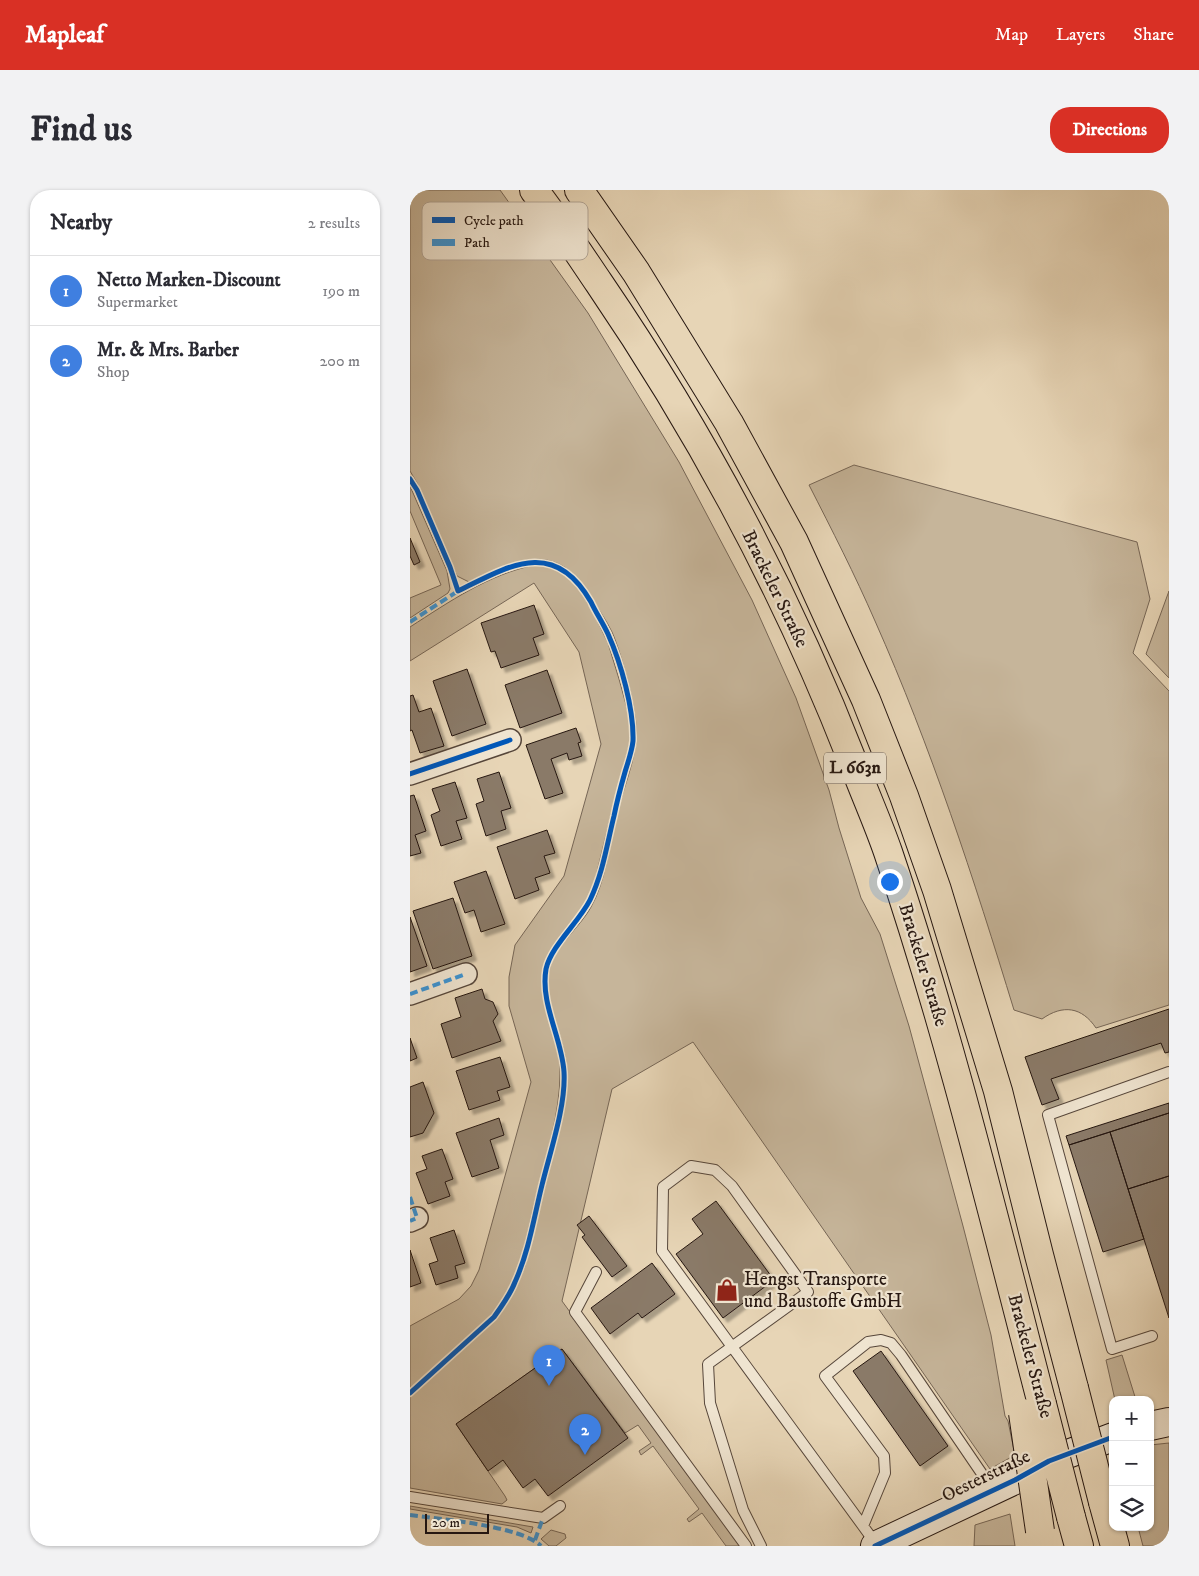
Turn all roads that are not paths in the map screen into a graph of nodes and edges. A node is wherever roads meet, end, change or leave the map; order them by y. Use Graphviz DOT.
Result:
graph roads {
  1 [pos="534,190"];
  2 [pos="579,190"];
  3 [pos="544,202"];
  4 [pos="587,202"];
  5 [pos="588,203"];
  6 [pos="584,260"];
  7 [pos="510,740"];
  8 [pos="410,774"];
  9 [pos="466,974"];
  10 [pos="410,994"];
  11 [pos="1169,1072"];
  12 [pos="596,1272"];
  13 [pos="1152,1336"];
  14 [pos="732,1348"];
  15 [pos="1033,1409"];
  16 [pos="1169,1422"];
  17 [pos="1154,1425"];
  18 [pos="1109,1438"];
  19 [pos="993,1490"];
  20 [pos="410,1497"];
  21 [pos="560,1506"];
  22 [pos="1041,1538"];
  23 [pos="872,1539"];
  24 [pos="1115,1545"];
  25 [pos="746,1546"];
  26 [pos="761,1546"];
  27 [pos="1079,1546"];
  1 -- 3 [label="highway, Brackeler Straße / L 663n"];
  2 -- 4 [label="highway, Brackeler Straße / L 663n, bridge"];
  5 -- 24 [label="highway, Brackeler Straße / L 663n, bridge"];
  6 -- 15 [label="highway, Brackeler Straße / L 663n"];
  7 -- 8 [label="street"];
  9 -- 10 [label="street"];
  11 -- 13 [label="lane"];
  12 -- 25 [label="lane"];
  14 -- 14 [label="lane"];
  14 -- 23 [label="lane"];
  14 -- 26 [label="lane"];
  15 -- 22 [label="highway, bridge"];
  15 -- 27 [label="highway, Brackeler Straße, bridge"];
  16 -- 17 [label="street"];
  18 -- 19 [label="street, Oesterstraße"];
  19 -- 23 [label="street, Oesterstraße"];
  19 -- 23 [label="lane"];
  20 -- 21 [label="lane"];
}
